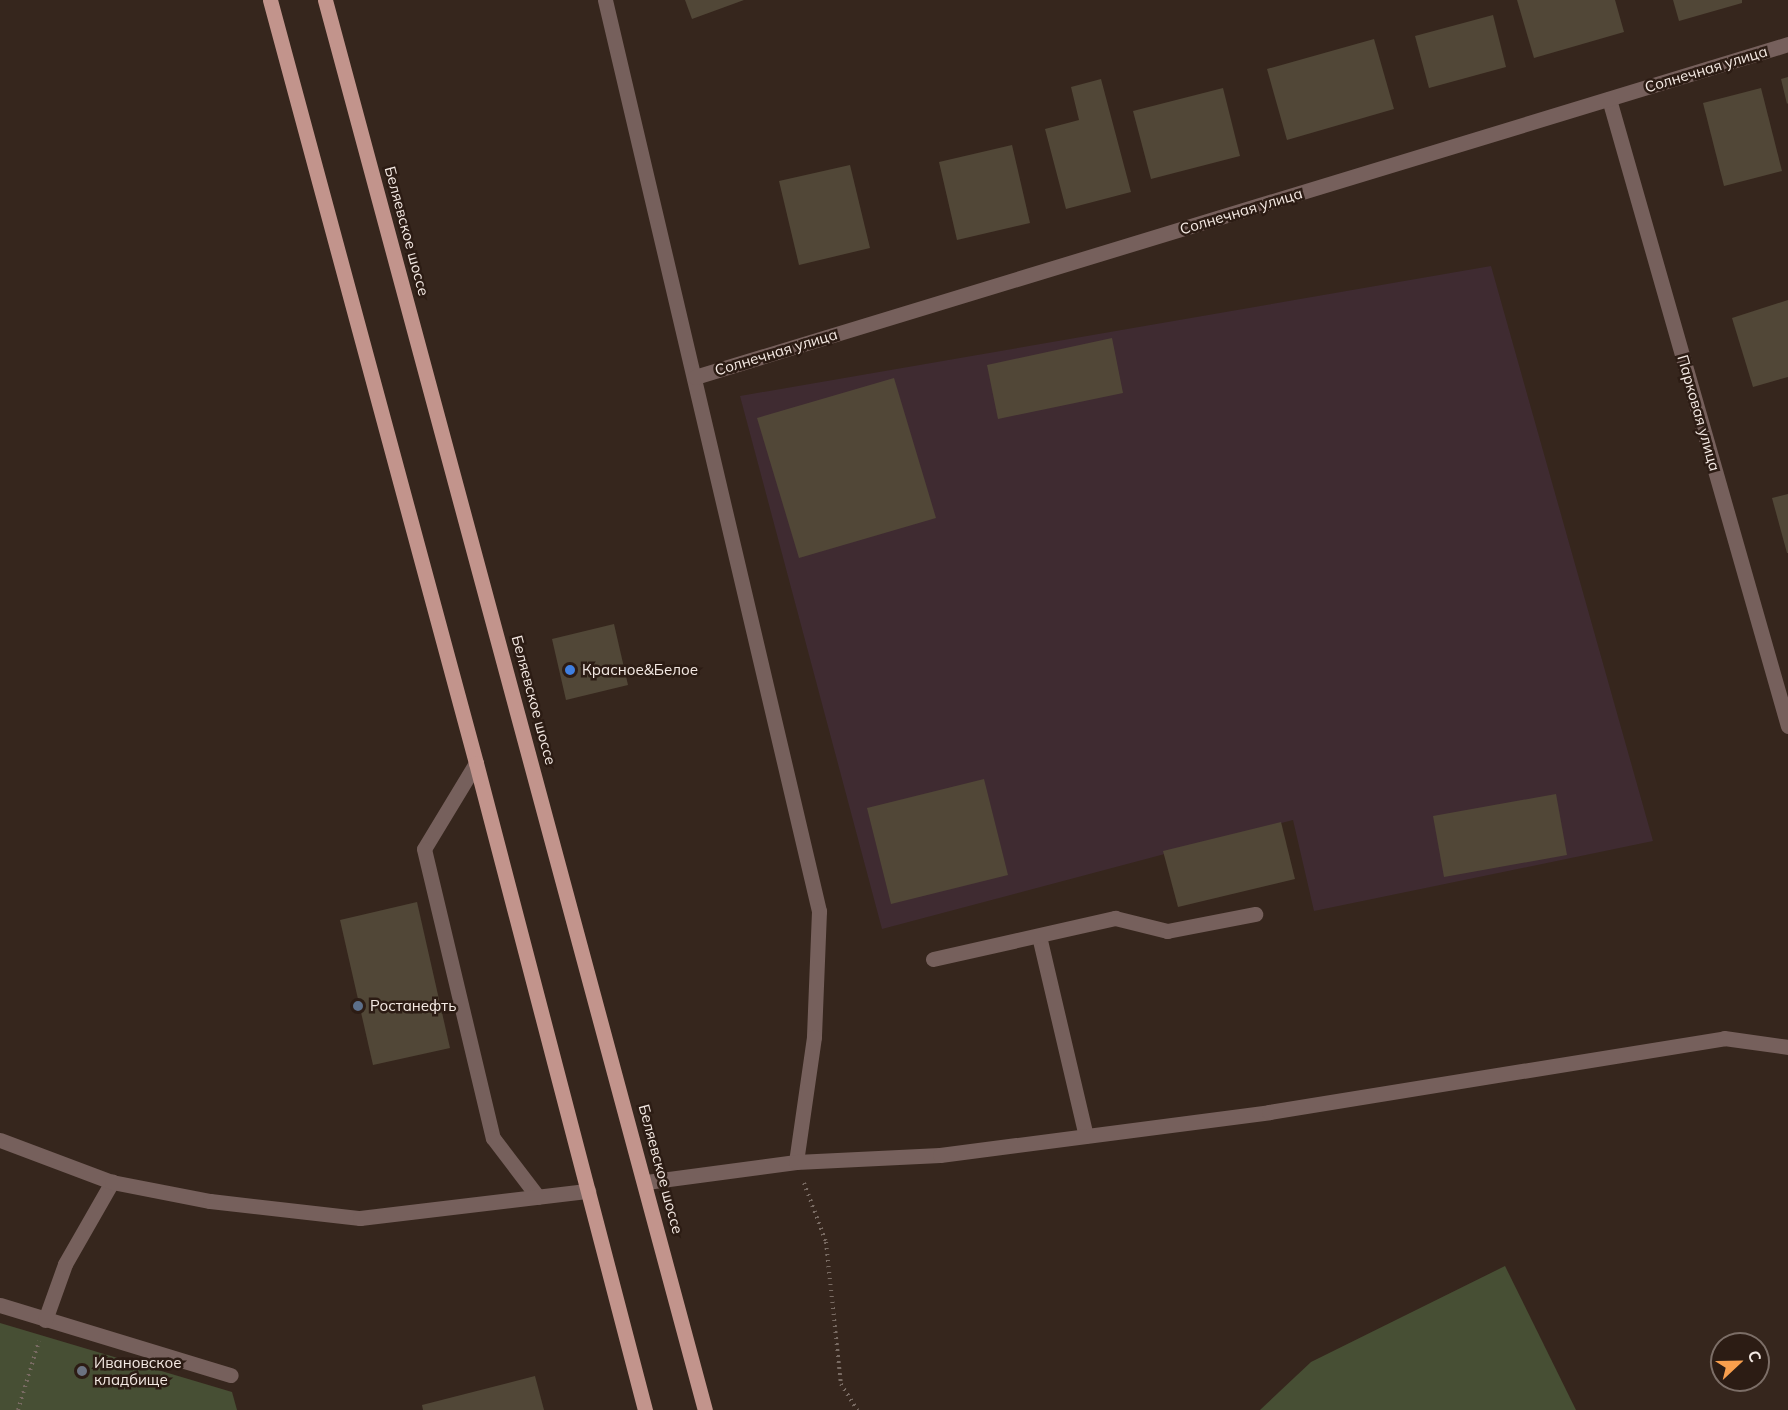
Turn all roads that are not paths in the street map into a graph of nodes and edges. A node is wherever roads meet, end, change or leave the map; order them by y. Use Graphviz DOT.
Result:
graph roads {
  1 [pos="270,0"];
  2 [pos="325,0"];
  3 [pos="605,0"];
  4 [pos="1788,44"];
  5 [pos="1609,99"];
  6 [pos="694,377"];
  7 [pos="1788,726"];
  8 [pos="476,763"];
  9 [pos="1255,914"];
  10 [pos="1039,936"];
  11 [pos="933,959"];
  12 [pos="1788,1047"];
  13 [pos="1086,1136"];
  14 [pos="0,1140"];
  15 [pos="796,1162"];
  16 [pos="112,1182"];
  17 [pos="646,1182"];
  18 [pos="588,1191"];
  19 [pos="538,1197"];
  20 [pos="0,1305"];
  21 [pos="45,1320"];
  22 [pos="231,1375"];
  23 [pos="645,1410"];
  24 [pos="705,1410"];
  1 -- 8 [label="main road"];
  2 -- 17 [label="main road, Беляевское шоссе"];
  3 -- 6 [label="street"];
  4 -- 5 [label="street, Солнечная улица"];
  5 -- 6 [label="street, Солнечная улица"];
  5 -- 7 [label="street, Парковая улица"];
  6 -- 15 [label="street"];
  8 -- 18 [label="main road"];
  8 -- 19 [label="street"];
  9 -- 10 [label="street"];
  10 -- 11 [label="street"];
  10 -- 13 [label="street"];
  12 -- 13 [label="street"];
  13 -- 15 [label="street"];
  14 -- 16 [label="street"];
  15 -- 17 [label="street"];
  16 -- 19 [label="street"];
  16 -- 21 [label="street"];
  17 -- 24 [label="main road, Беляевское шоссе"];
  18 -- 19 [label="street"];
  18 -- 23 [label="main road"];
  20 -- 21 [label="street"];
  21 -- 22 [label="street"];
}
